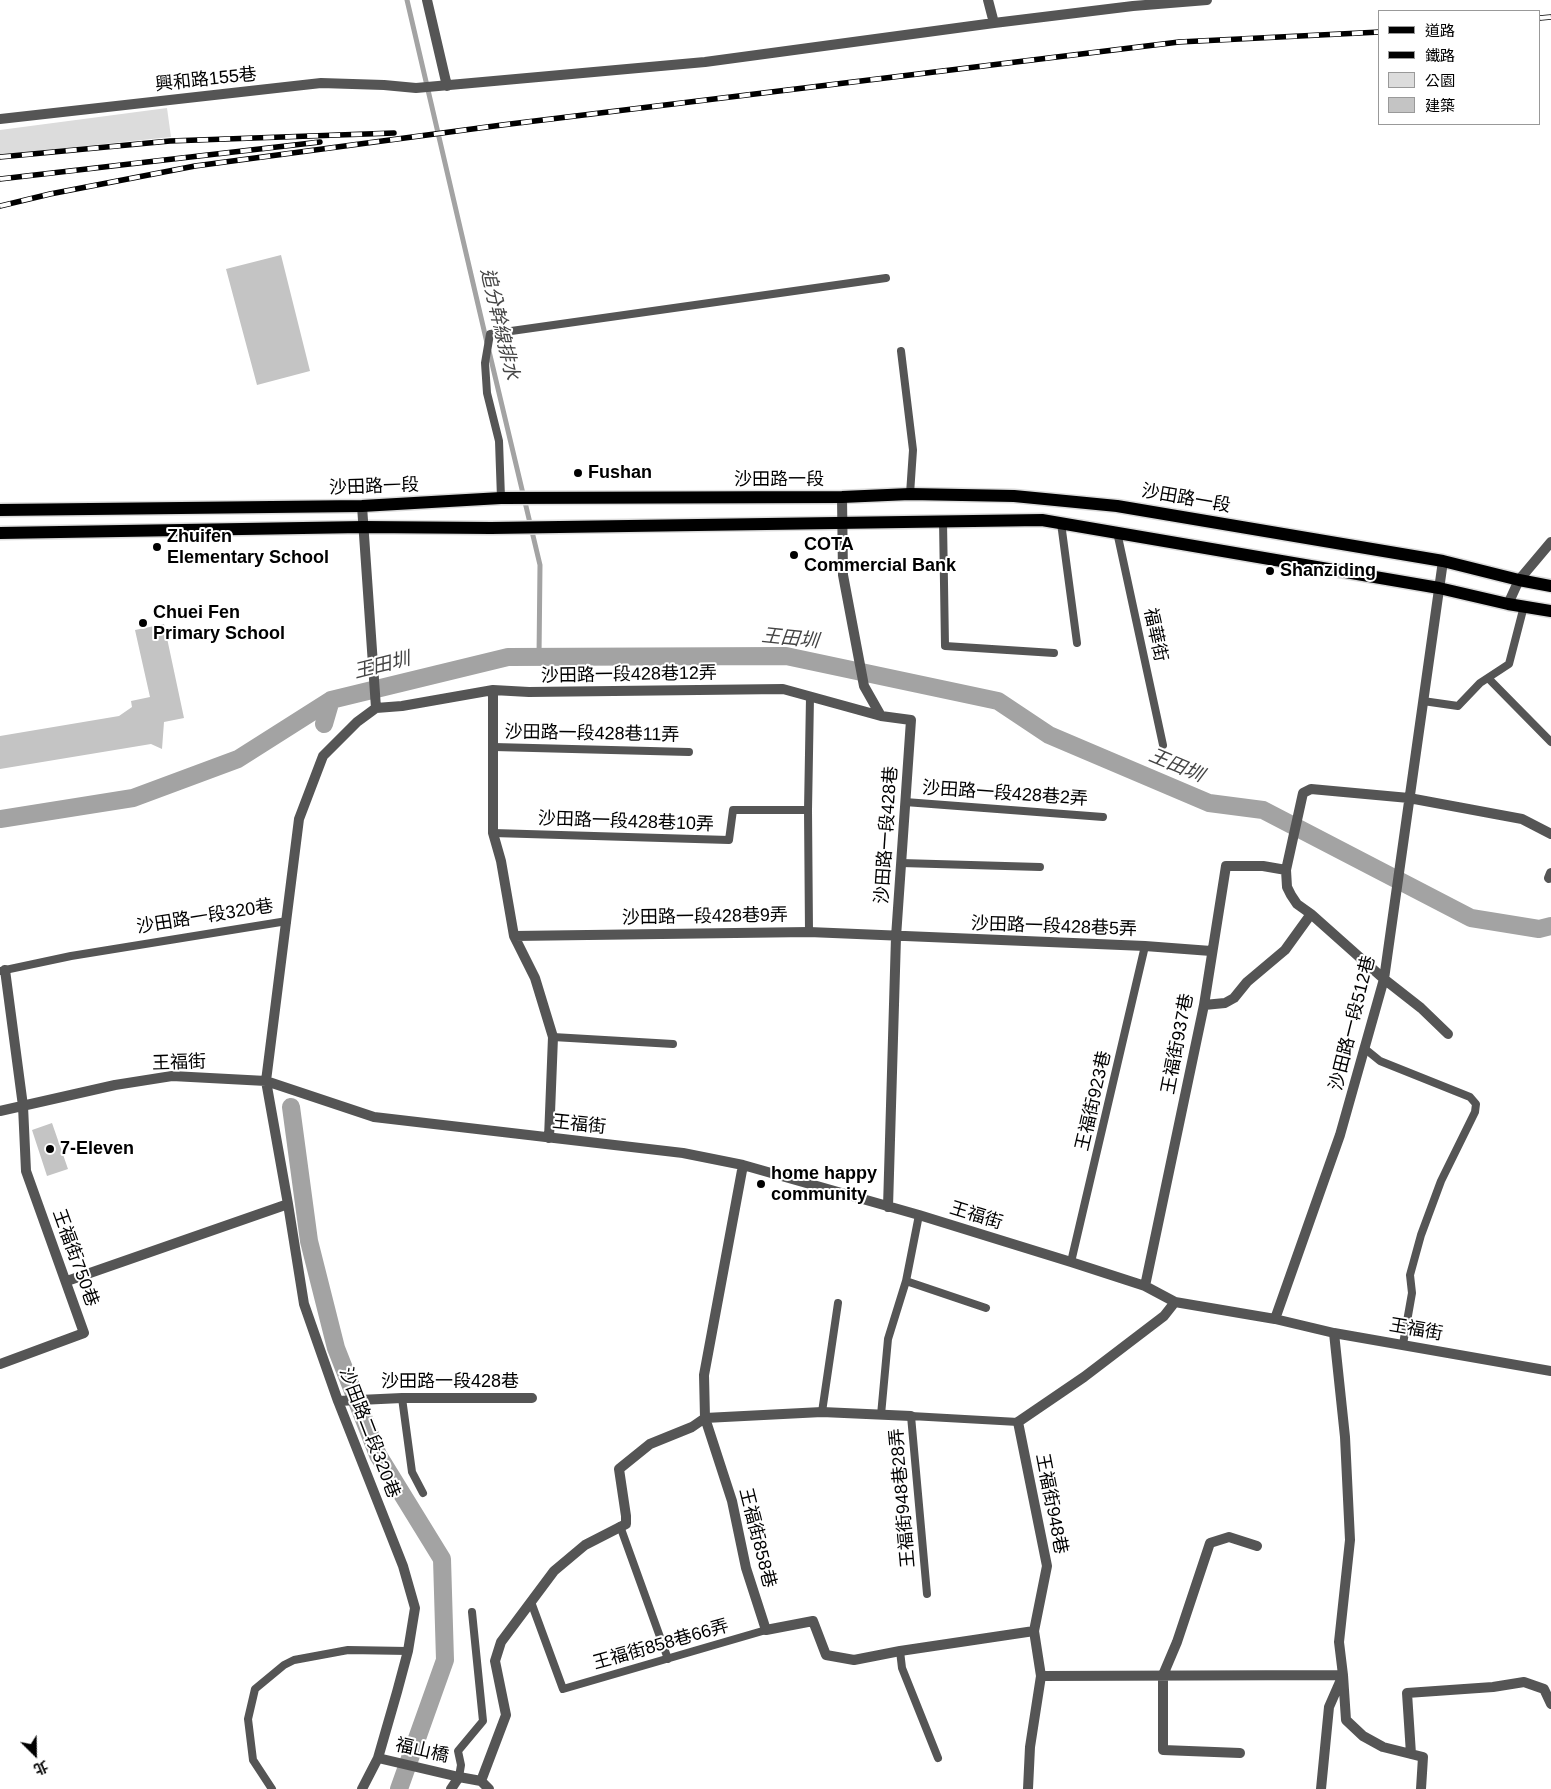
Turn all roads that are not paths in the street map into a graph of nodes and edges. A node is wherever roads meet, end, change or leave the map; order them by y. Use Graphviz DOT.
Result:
graph roads {
  1 [pos="427,0"];
  2 [pos="988,0"];
  3 [pos="1207,0"];
  4 [pos="994,23"];
  5 [pos="447,86"];
  6 [pos="0,119"];
  7 [pos="886,278"];
  8 [pos="901,351"];
  9 [pos="910,494"];
  10 [pos="842,497"];
  11 [pos="500,498"];
  12 [pos="362,506"];
  13 [pos="4,510"];
  14 [pos="842,522"];
  15 [pos="943,522"];
  16 [pos="1061,523"];
  17 [pos="363,528"];
  18 [pos="1117,532"];
  19 [pos="5,533"];
  20 [pos="1551,542"];
  21 [pos="1443,561"];
  22 [pos="1519,580"];
  23 [pos="1551,586"];
  24 [pos="1439,588"];
  25 [pos="1508,604"];
  26 [pos="1524,606"];
  27 [pos="1551,611"];
  28 [pos="1077,643"];
  29 [pos="1054,653"];
  30 [pos="1488,678"];
  31 [pos="493,690"];
  32 [pos="810,697"];
  33 [pos="1423,701"];
  34 [pos="376,708"];
  35 [pos="881,716"];
  36 [pos="1551,742"];
  37 [pos="1163,744"];
  38 [pos="494,747"];
  39 [pos="690,752"];
  40 [pos="1409,798"];
  41 [pos="905,802"];
  42 [pos="808,810"];
  43 [pos="1103,817"];
  44 [pos="493,833"];
  45 [pos="1551,834"];
  46 [pos="901,863"];
  47 [pos="1040,867"];
  48 [pos="1286,870"];
  49 [pos="1310,914"];
  50 [pos="287,920"];
  51 [pos="808,932"];
  52 [pos="514,936"];
  53 [pos="896,937"];
  54 [pos="1145,946"];
  55 [pos="1211,951"];
  56 [pos="2,970"];
  57 [pos="1384,978"];
  58 [pos="1204,1005"];
  59 [pos="1448,1034"];
  60 [pos="553,1037"];
  61 [pos="673,1044"];
  62 [pos="1364,1048"];
  63 [pos="266,1080"];
  64 [pos="22,1106"];
  65 [pos="0,1111"];
  66 [pos="549,1138"];
  67 [pos="743,1165"];
  68 [pos="288,1204"];
  69 [pos="888,1208"];
  70 [pos="919,1215"];
  71 [pos="1071,1262"];
  72 [pos="66,1281"];
  73 [pos="906,1281"];
  74 [pos="1145,1286"];
  75 [pos="1175,1302"];
  76 [pos="838,1303"];
  77 [pos="986,1308"];
  78 [pos="1275,1319"];
  79 [pos="1334,1332"];
  80 [pos="1403,1344"];
  81 [pos="0,1364"];
  82 [pos="1551,1371"];
  83 [pos="402,1398"];
  84 [pos="532,1398"];
  85 [pos="338,1401"];
  86 [pos="822,1412"];
  87 [pos="881,1415"];
  88 [pos="911,1416"];
  89 [pos="704,1418"];
  90 [pos="1018,1422"];
  91 [pos="423,1493"];
  92 [pos="620,1526"];
  93 [pos="1256,1546"];
  94 [pos="927,1594"];
  95 [pos="531,1602"];
  96 [pos="472,1612"];
  97 [pos="766,1630"];
  98 [pos="1034,1630"];
  99 [pos="408,1651"];
  100 [pos="900,1651"];
  101 [pos="668,1659"];
  102 [pos="1163,1675"];
  103 [pos="1343,1675"];
  104 [pos="1041,1676"];
  105 [pos="1551,1704"];
  106 [pos="1240,1753"];
  107 [pos="1411,1754"];
  108 [pos="378,1758"];
  109 [pos="938,1758"];
  110 [pos="459,1777"];
  111 [pos="481,1781"];
  112 [pos="272,1789"];
  113 [pos="362,1789"];
  114 [pos="451,1789"];
  115 [pos="489,1789"];
  116 [pos="1028,1789"];
  117 [pos="1321,1789"];
  118 [pos="1421,1789"];
  1 -- 5 [label="street"];
  2 -- 4 [label="street"];
  3 -- 4 [label="street, 興和路155巷"];
  4 -- 5 [label="street, 興和路155巷"];
  5 -- 6 [label="street, 興和路155巷"];
  7 -- 11 [label="lane"];
  8 -- 9 [label="lane"];
  9 -- 10 [label="main road, 沙田路一段"];
  9 -- 21 [label="main road, 沙田路一段"];
  10 -- 11 [label="main road, 沙田路一段"];
  10 -- 14 [label="street"];
  11 -- 12 [label="main road, 沙田路一段"];
  12 -- 13 [label="main road, 沙田路一段"];
  12 -- 17 [label="street"];
  13 -- 19 [label="main road"];
  14 -- 15 [label="main road"];
  14 -- 17 [label="main road"];
  14 -- 35 [label="street"];
  15 -- 16 [label="main road"];
  15 -- 29 [label="lane"];
  16 -- 18 [label="main road"];
  16 -- 28 [label="lane"];
  17 -- 19 [label="main road"];
  17 -- 34 [label="street"];
  18 -- 24 [label="main road"];
  18 -- 37 [label="lane, 福華街"];
  20 -- 22 [label="street"];
  21 -- 22 [label="main road, 沙田路一段"];
  21 -- 24 [label="street, 沙田路一段512巷"];
  22 -- 23 [label="main road, 沙田路一段"];
  22 -- 25 [label="street"];
  24 -- 25 [label="main road"];
  24 -- 33 [label="street, 沙田路一段512巷"];
  25 -- 26 [label="main road"];
  26 -- 27 [label="main road"];
  26 -- 30 [label="lane"];
  30 -- 33 [label="lane"];
  30 -- 36 [label="lane"];
  31 -- 32 [label="street, 沙田路一段428巷12弄"];
  31 -- 34 [label="street, 沙田路一段428巷12弄"];
  31 -- 38 [label="street"];
  32 -- 35 [label="street, 沙田路一段428巷12弄"];
  32 -- 42 [label="lane"];
  33 -- 40 [label="street, 沙田路一段512巷"];
  34 -- 50 [label="street"];
  35 -- 41 [label="street, 沙田路一段428巷"];
  38 -- 39 [label="lane, 沙田路一段428巷11弄"];
  38 -- 44 [label="street"];
  40 -- 45 [label="street"];
  40 -- 48 [label="street"];
  40 -- 57 [label="street, 沙田路一段512巷"];
  41 -- 43 [label="lane, 沙田路一段428巷2弄"];
  41 -- 46 [label="street, 沙田路一段428巷"];
  42 -- 44 [label="lane, 沙田路一段428巷10弄"];
  42 -- 51 [label="lane"];
  44 -- 52 [label="street"];
  46 -- 47 [label="lane"];
  46 -- 53 [label="street, 沙田路一段428巷"];
  48 -- 49 [label="street"];
  48 -- 55 [label="street, 王福街937巷"];
  49 -- 57 [label="street"];
  49 -- 58 [label="street"];
  50 -- 56 [label="lane, 沙田路一段320巷"];
  50 -- 63 [label="street, 沙田路一段320巷"];
  51 -- 52 [label="street, 沙田路一段428巷9弄"];
  51 -- 53 [label="street, 沙田路一段428巷9弄"];
  52 -- 60 [label="street"];
  53 -- 54 [label="street, 沙田路一段428巷5弄"];
  53 -- 69 [label="street, 沙田路一段428巷"];
  54 -- 55 [label="street, 沙田路一段428巷5弄"];
  54 -- 71 [label="lane, 王福街923巷"];
  55 -- 58 [label="street, 王福街937巷"];
  56 -- 64 [label="street, 王福街750巷"];
  57 -- 59 [label="street"];
  57 -- 62 [label="street, 沙田路一段512巷"];
  58 -- 74 [label="street, 王福街937巷"];
  60 -- 61 [label="lane"];
  60 -- 66 [label="street"];
  62 -- 78 [label="street, 沙田路一段512巷"];
  62 -- 80 [label="lane"];
  63 -- 64 [label="street, 王福街"];
  63 -- 66 [label="street, 王福街"];
  63 -- 68 [label="street, 沙田路二段320巷"];
  64 -- 65 [label="street, 王福街"];
  64 -- 72 [label="street, 王福街750巷"];
  66 -- 67 [label="street, 王福街"];
  67 -- 69 [label="street, 王福街"];
  67 -- 89 [label="street, 王福街858巷"];
  68 -- 72 [label="street"];
  68 -- 85 [label="street, 沙田路二段320巷"];
  69 -- 70 [label="street, 王福街"];
  70 -- 71 [label="street, 王福街"];
  70 -- 73 [label="lane"];
  71 -- 74 [label="street, 王福街"];
  72 -- 81 [label="street, 王福街750巷"];
  73 -- 77 [label="lane"];
  73 -- 87 [label="lane"];
  74 -- 75 [label="street"];
  75 -- 78 [label="street"];
  75 -- 90 [label="street"];
  76 -- 86 [label="lane"];
  78 -- 79 [label="street, 王福街"];
  79 -- 80 [label="street, 王福街"];
  79 -- 103 [label="street"];
  80 -- 82 [label="street, 王福街"];
  83 -- 84 [label="street, 沙田路一段428巷"];
  83 -- 85 [label="street, 沙田路一段428巷"];
  83 -- 91 [label="lane"];
  85 -- 99 [label="street, 沙田路二段320巷"];
  86 -- 87 [label="street"];
  86 -- 89 [label="street"];
  87 -- 88 [label="street"];
  88 -- 90 [label="lane, 王福街948巷28弄"];
  88 -- 94 [label="lane, 王福街948巷28弄"];
  89 -- 92 [label="street"];
  89 -- 97 [label="street, 王福街858巷"];
  90 -- 98 [label="street, 王福街948巷"];
  92 -- 95 [label="street"];
  92 -- 101 [label="lane"];
  93 -- 102 [label="street"];
  95 -- 101 [label="lane, 王福街858巷66弄"];
  95 -- 111 [label="street"];
  96 -- 110 [label="lane"];
  97 -- 100 [label="street"];
  97 -- 101 [label="lane, 王福街858巷66弄"];
  98 -- 100 [label="street"];
  98 -- 104 [label="street, 王福街948巷"];
  99 -- 108 [label="street, 沙田路二段320巷"];
  99 -- 112 [label="lane"];
  100 -- 109 [label="lane"];
  102 -- 103 [label="street"];
  102 -- 104 [label="street"];
  102 -- 106 [label="street"];
  103 -- 107 [label="street"];
  103 -- 117 [label="street"];
  104 -- 116 [label="street, 王福街948巷"];
  105 -- 107 [label="street"];
  107 -- 118 [label="street"];
  108 -- 110 [label="street, 福山橋"];
  108 -- 113 [label="street, 沙田路二段320巷"];
  110 -- 111 [label="street, 福山橋"];
  110 -- 114 [label="street"];
  111 -- 115 [label="street"];
}
